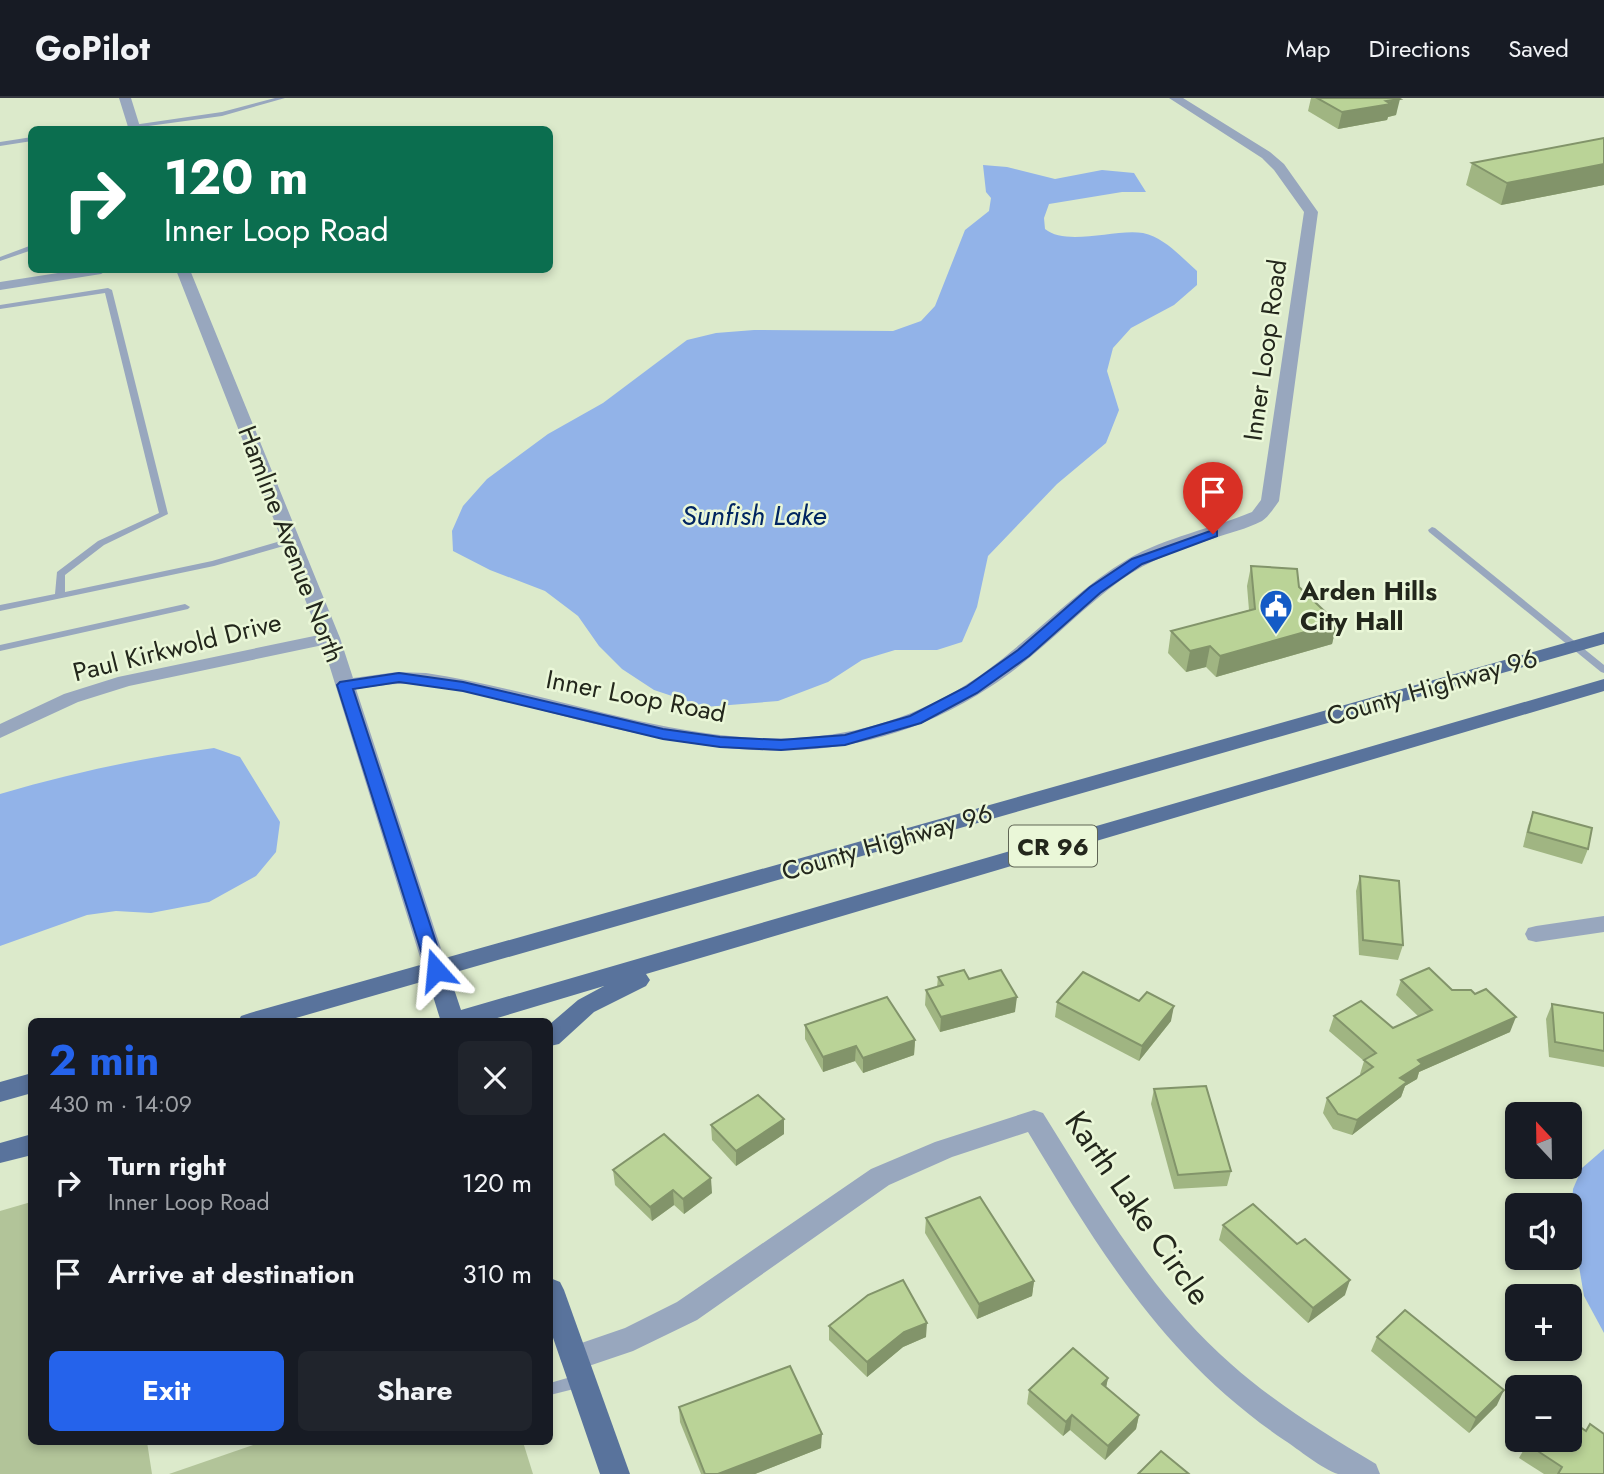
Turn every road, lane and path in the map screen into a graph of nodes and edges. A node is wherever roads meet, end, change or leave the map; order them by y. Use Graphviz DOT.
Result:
graph roads {
  1 [pos="125,98"];
  2 [pos="282,98"];
  3 [pos="1180,102"];
  4 [pos="135,126"];
  5 [pos="142,126"];
  6 [pos="28,140"];
  7 [pos="0,144"];
  8 [pos="28,248"];
  9 [pos="0,259"];
  10 [pos="82,273"];
  11 [pos="184,273"];
  12 [pos="0,286"];
  13 [pos="0,307"];
  14 [pos="1432,530"];
  15 [pos="291,541"];
  16 [pos="60,595"];
  17 [pos="185,607"];
  18 [pos="0,608"];
  19 [pos="330,638"];
  20 [pos="1604,638"];
  21 [pos="1576,646"];
  22 [pos="0,648"];
  23 [pos="1604,670"];
  24 [pos="345,685"];
  25 [pos="1604,685"];
  26 [pos="0,732"];
  27 [pos="1604,924"];
  28 [pos="1535,934"];
  29 [pos="729,941"];
  30 [pos="436,970"];
  31 [pos="264,1018"];
  32 [pos="452,1018"];
  33 [pos="467,1018"];
  34 [pos="553,1035"];
  35 [pos="28,1084"];
  36 [pos="0,1092"];
  37 [pos="28,1145"];
  38 [pos="0,1153"];
  39 [pos="553,1298"];
  40 [pos="578,1369"];
  41 [pos="553,1387"];
  42 [pos="615,1474"];
  43 [pos="1365,1474"];
  1 -- 4 [label="street"];
  2 -- 5 [label="lane"];
  3 -- 24 [label="street, Inner Loop Road"];
  6 -- 7 [label="lane"];
  8 -- 9 [label="lane"];
  10 -- 12 [label="street"];
  11 -- 15 [label="street, Hamline Avenue North"];
  13 -- 16 [label="lane"];
  14 -- 21 [label="lane"];
  15 -- 16 [label="lane"];
  15 -- 19 [label="street, Hamline Avenue North"];
  16 -- 18 [label="lane"];
  17 -- 22 [label="lane"];
  19 -- 24 [label="street, Hamline Avenue North"];
  19 -- 26 [label="street, Paul Kirkwold Drive"];
  20 -- 21 [label="main road, County Highway 96 / CR 96"];
  21 -- 23 [label="lane"];
  21 -- 30 [label="main road, County Highway 96 / CR 96"];
  24 -- 30 [label="street, Hamline Avenue North"];
  25 -- 29 [label="main road, County Highway 96 / CR 96"];
  27 -- 28 [label="street"];
  29 -- 33 [label="main road, County Highway 96 / CR 96"];
  29 -- 34 [label="main road"];
  30 -- 31 [label="main road, County Highway 96 / CR 96"];
  30 -- 32 [label="main road, Hamline Avenue North"];
  35 -- 36 [label="main road"];
  37 -- 38 [label="main road"];
  39 -- 40 [label="main road"];
  40 -- 41 [label="lane"];
  40 -- 42 [label="main road"];
  40 -- 43 [label="street, Karth Lake Circle"];
}
